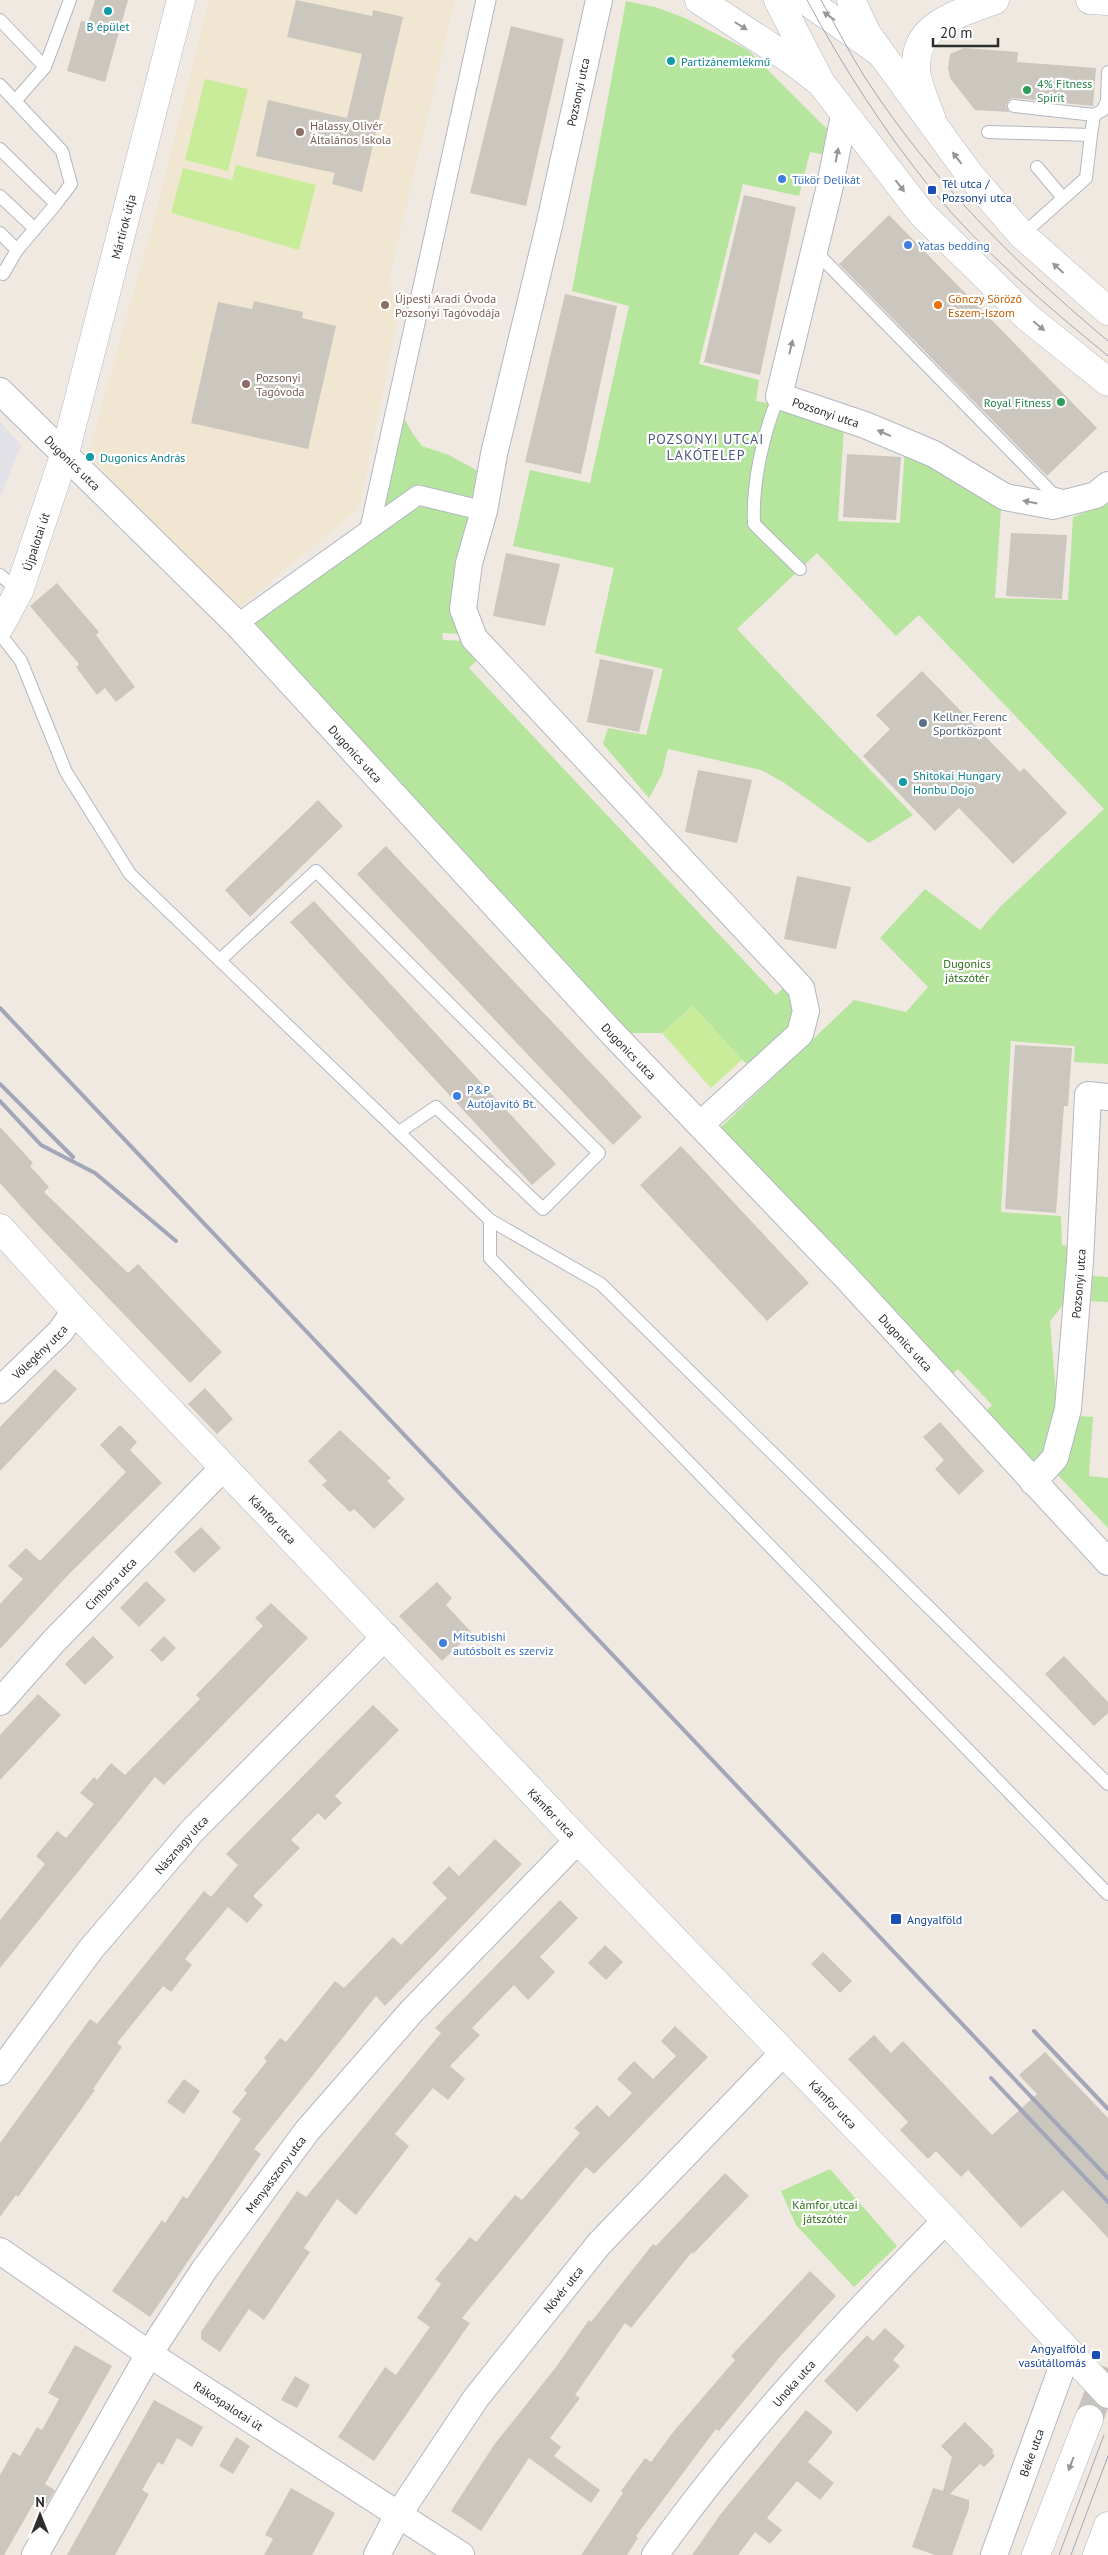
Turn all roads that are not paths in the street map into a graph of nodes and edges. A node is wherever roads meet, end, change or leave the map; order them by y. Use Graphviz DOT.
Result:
graph roads {
  1 [pos="70,0"];
  2 [pos="181,0"];
  3 [pos="486,0"];
  4 [pos="599,0"];
  5 [pos="699,0"];
  6 [pos="778,0"];
  7 [pos="805,0"];
  8 [pos="851,0"];
  9 [pos="995,0"];
  10 [pos="1090,0"];
  11 [pos="1108,1"];
  12 [pos="0,20"];
  13 [pos="881,53"];
  14 [pos="45,67"];
  15 [pos="1108,72"];
  16 [pos="821,83"];
  17 [pos="0,85"];
  18 [pos="15,101"];
  19 [pos="1014,106"];
  20 [pos="844,115"];
  21 [pos="1094,115"];
  22 [pos="934,128"];
  23 [pos="988,132"];
  24 [pos="1091,135"];
  25 [pos="0,149"];
  26 [pos="1037,167"];
  27 [pos="0,196"];
  28 [pos="1064,198"];
  29 [pos="56,204"];
  30 [pos="35,229"];
  31 [pos="0,233"];
  32 [pos="1022,236"];
  33 [pos="18,250"];
  34 [pos="815,251"];
  35 [pos="0,272"];
  36 [pos="1102,301"];
  37 [pos="1108,382"];
  38 [pos="0,391"];
  39 [pos="779,396"];
  40 [pos="64,453"];
  41 [pos="1108,486"];
  42 [pos="1077,500"];
  43 [pos="484,511"];
  44 [pos="370,528"];
  45 [pos="800,569"];
  46 [pos="9,583"];
  47 [pos="237,624"];
  48 [pos="0,626"];
  49 [pos="0,634"];
  50 [pos="220,959"];
  51 [pos="1108,1097"];
  52 [pos="701,1124"];
  53 [pos="399,1132"];
  54 [pos="490,1220"];
  55 [pos="0,1228"];
  56 [pos="74,1311"];
  57 [pos="0,1390"];
  58 [pos="224,1467"];
  59 [pos="1033,1482"];
  60 [pos="1108,1562"];
  61 [pos="386,1636"];
  62 [pos="0,1702"];
  63 [pos="1108,1784"];
  64 [pos="578,1840"];
  65 [pos="1108,1894"];
  66 [pos="784,2052"];
  67 [pos="0,2072"];
  68 [pos="945,2221"];
  69 [pos="0,2251"];
  70 [pos="1068,2351"];
  71 [pos="149,2354"];
  72 [pos="1108,2394"];
  73 [pos="1089,2418"];
  74 [pos="398,2515"];
  75 [pos="1108,2526"];
  76 [pos="35,2555"];
  77 [pos="377,2555"];
  78 [pos="461,2555"];
  79 [pos="655,2555"];
  80 [pos="994,2555"];
  81 [pos="1036,2555"];
  82 [pos="1097,2555"];
  1 -- 14 [label="lane"];
  2 -- 40 [label="street, Mártírok útja"];
  3 -- 44 [label="street"];
  4 -- 43 [label="street, Pozsonyi utca"];
  5 -- 16 [label="street, one-way"];
  6 -- 16 [label="street"];
  13 -- 7 [label="street, one-way"];
  8 -- 13 [label="street"];
  9 -- 22 [label="street"];
  10 -- 11 [label="street"];
  12 -- 14 [label="lane"];
  13 -- 22 [label="street"];
  14 -- 18 [label="lane"];
  15 -- 21 [label="lane"];
  16 -- 20 [label="street"];
  17 -- 18 [label="lane"];
  18 -- 29 [label="lane"];
  19 -- 21 [label="lane"];
  34 -- 20 [label="street, Pozsonyi utca, one-way"];
  20 -- 37 [label="street, one-way"];
  21 -- 24 [label="lane"];
  32 -- 22 [label="street, one-way"];
  23 -- 24 [label="lane"];
  24 -- 28 [label="lane"];
  25 -- 29 [label="lane"];
  26 -- 28 [label="lane"];
  27 -- 30 [label="lane"];
  28 -- 32 [label="lane"];
  29 -- 30 [label="lane"];
  30 -- 33 [label="lane"];
  31 -- 33 [label="lane"];
  36 -- 32 [label="street, one-way"];
  33 -- 35 [label="lane"];
  39 -- 34 [label="street, Pozsonyi utca, one-way"];
  34 -- 42 [label="lane"];
  38 -- 40 [label="street, Dugonics utca"];
  42 -- 39 [label="street, Pozsonyi utca, one-way"];
  39 -- 45 [label="lane"];
  40 -- 46 [label="street, Újpalotai út"];
  40 -- 47 [label="street, Dugonics utca"];
  41 -- 42 [label="street, Pozsonyi utca"];
  43 -- 44 [label="street"];
  43 -- 52 [label="street, Pozsonyi utca"];
  44 -- 47 [label="street"];
  46 -- 48 [label="street, Újpalotai út"];
  47 -- 52 [label="street, Dugonics utca"];
  49 -- 50 [label="lane"];
  50 -- 53 [label="lane"];
  50 -- 53 [label="lane"];
  51 -- 59 [label="street, Pozsonyi utca"];
  52 -- 59 [label="street, Dugonics utca"];
  53 -- 54 [label="lane"];
  54 -- 63 [label="lane"];
  54 -- 65 [label="lane"];
  55 -- 56 [label="street, Kámfor utca"];
  56 -- 57 [label="street, Vőlegény utca"];
  56 -- 58 [label="street, Kámfor utca"];
  58 -- 61 [label="street, Kámfor utca"];
  58 -- 62 [label="street, Cimbora utca"];
  59 -- 60 [label="street, Dugonics utca"];
  61 -- 64 [label="street, Kámfor utca"];
  61 -- 67 [label="street, Násznagy utca"];
  64 -- 66 [label="street, Kámfor utca"];
  64 -- 71 [label="street, Menyasszony utca"];
  66 -- 68 [label="street, Kámfor utca"];
  66 -- 74 [label="street, Nővér utca"];
  68 -- 70 [label="street, Kámfor utca"];
  68 -- 79 [label="street, Unoka utca"];
  69 -- 71 [label="street, Rákospalotai út"];
  70 -- 72 [label="street, Kámfor utca"];
  70 -- 80 [label="street, Béke utca"];
  71 -- 74 [label="street, Rákospalotai út"];
  71 -- 76 [label="street, Menyasszony utca"];
  73 -- 81 [label="street, one-way"];
  74 -- 77 [label="street, Nővér utca"];
  74 -- 78 [label="street, Rákospalotai út"];
  75 -- 82 [label="street"];
}
